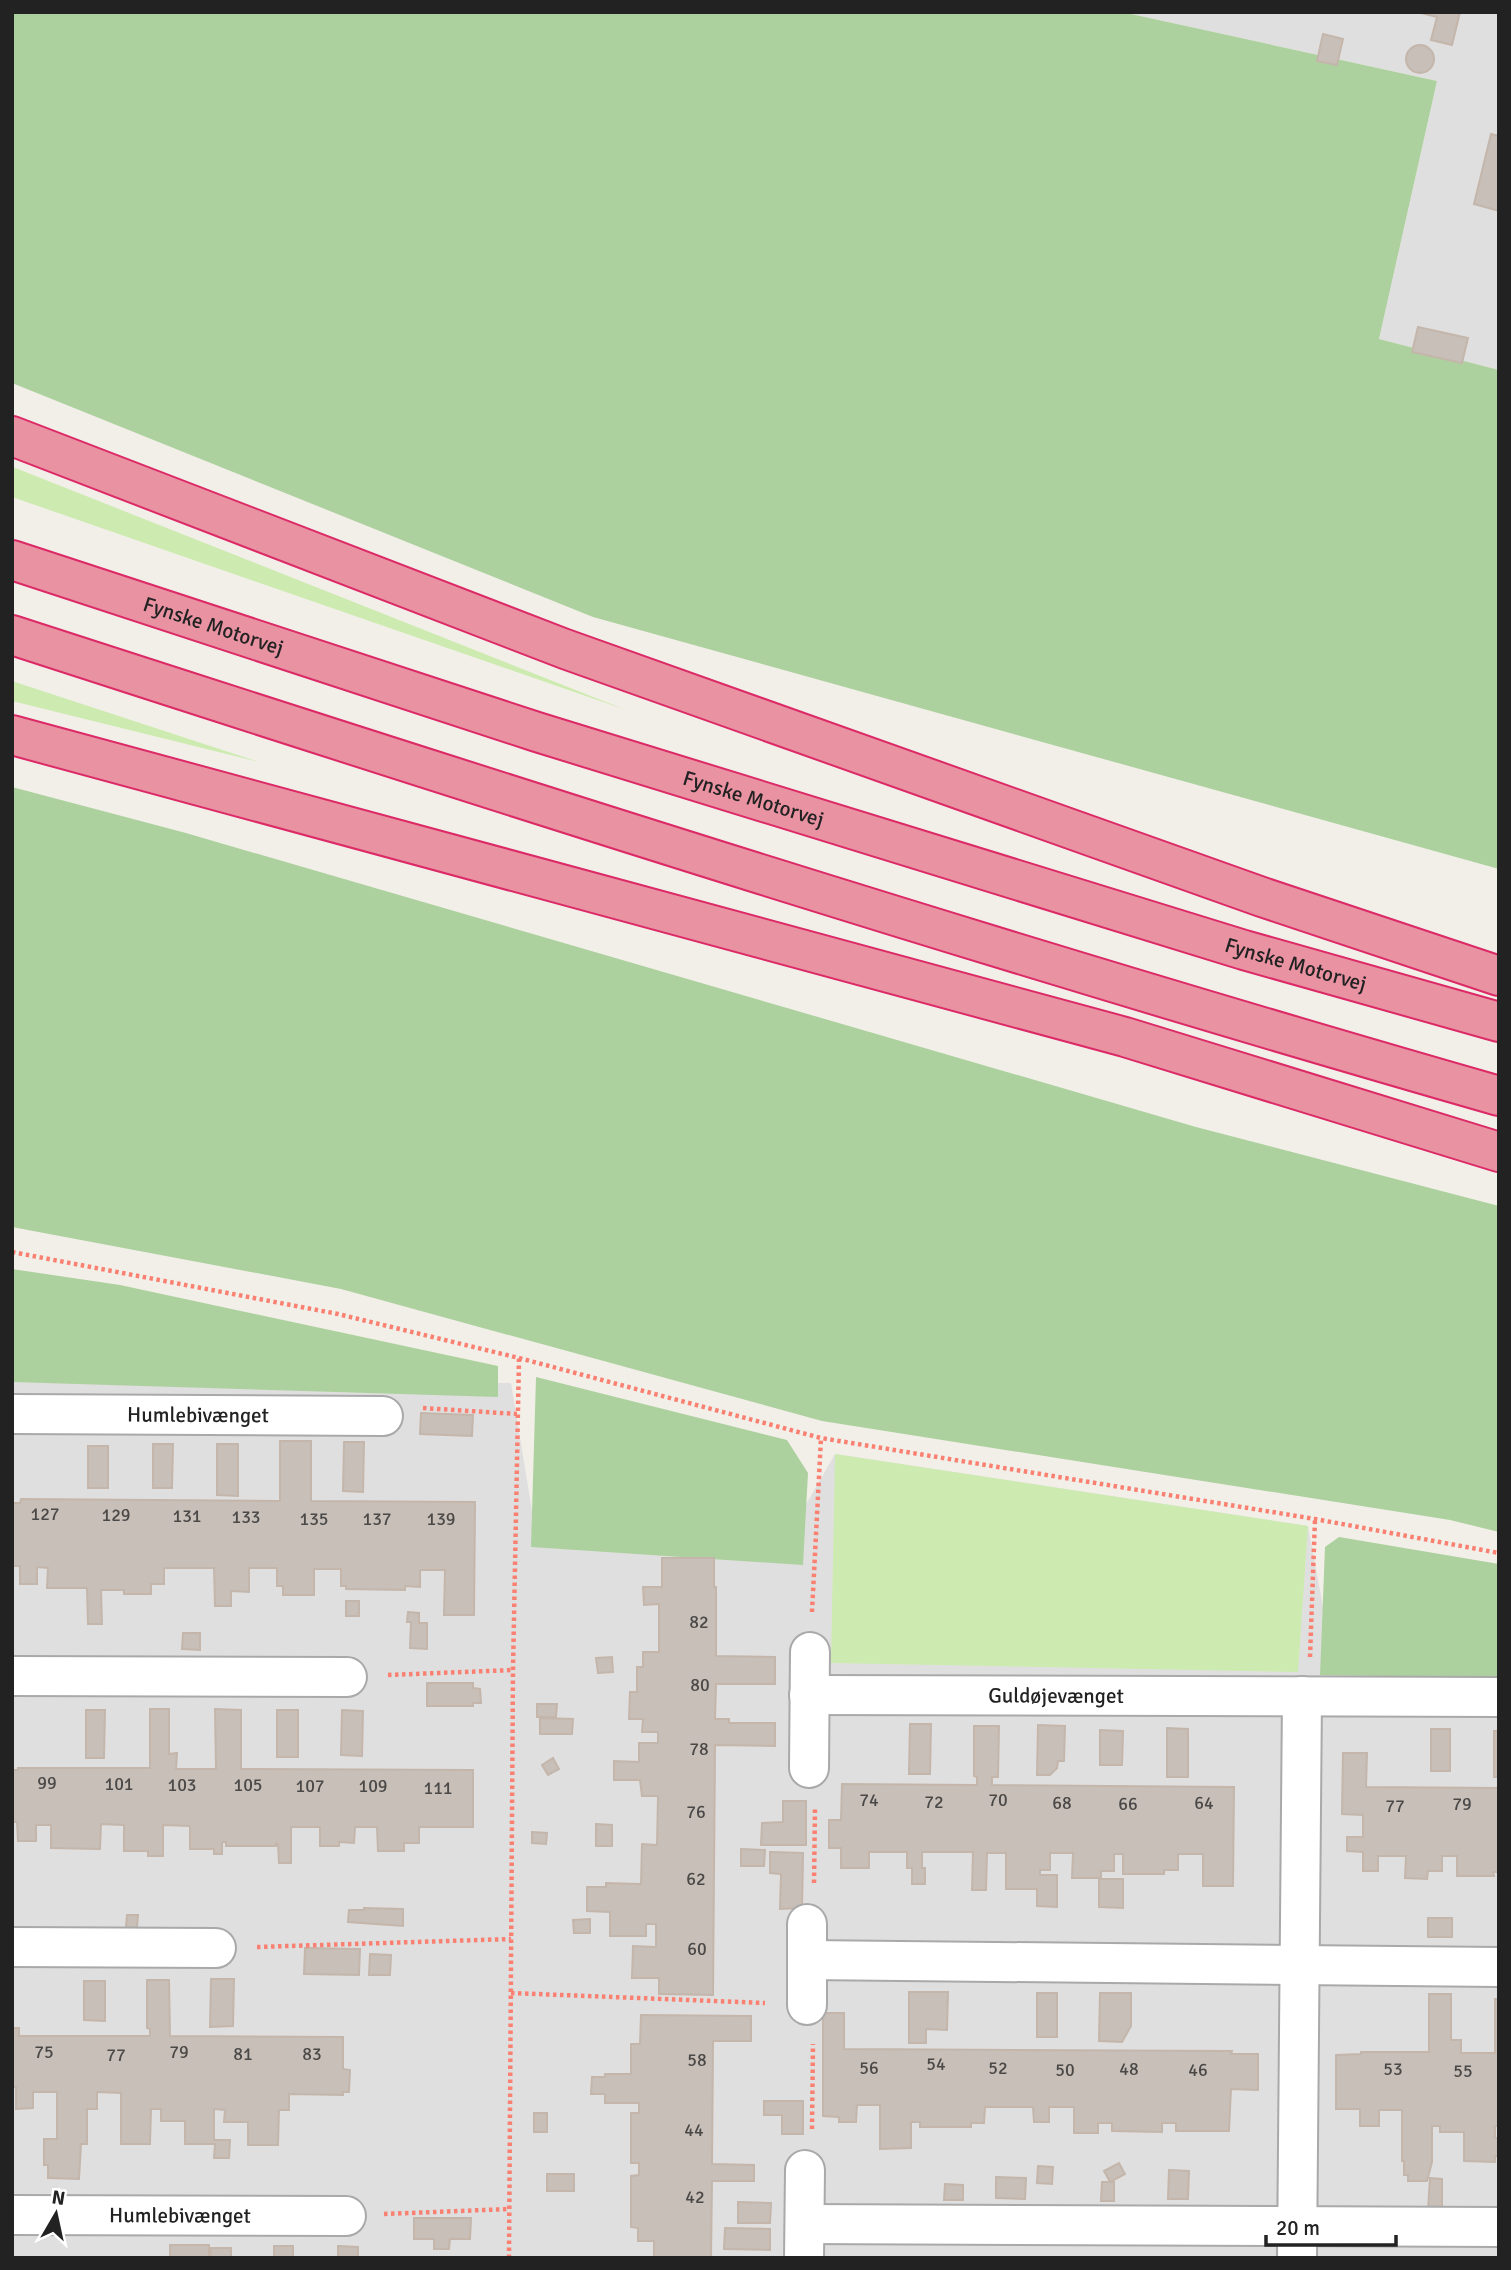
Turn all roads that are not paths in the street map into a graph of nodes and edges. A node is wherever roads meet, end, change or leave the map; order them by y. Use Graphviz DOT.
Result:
graph roads {
  1 [pos="12,436"];
  2 [pos="12,560"];
  3 [pos="12,635"];
  4 [pos="12,735"];
  5 [pos="1499,976"];
  6 [pos="1499,1022"];
  7 [pos="1499,1096"];
  8 [pos="1499,1152"];
  9 [pos="12,1414"];
  10 [pos="383,1416"];
  11 [pos="810,1652"];
  12 [pos="12,1676"];
  13 [pos="347,1677"];
  14 [pos="809,1695"];
  15 [pos="1306,1697"];
  16 [pos="1499,1697"];
  17 [pos="808,1768"];
  18 [pos="12,1947"];
  19 [pos="216,1948"];
  20 [pos="1300,1965"];
  21 [pos="1499,1967"];
  22 [pos="807,2004"];
  23 [pos="805,2169"];
  24 [pos="12,2215"];
  25 [pos="346,2216"];
  26 [pos="1499,2227"];
  27 [pos="805,2241"];
  28 [pos="1297,2242"];
  1 -- 5 [label="highway"];
  2 -- 6 [label="highway, Fynske Motorvej"];
  3 -- 7 [label="highway"];
  4 -- 8 [label="highway"];
  9 -- 10 [label="street, Humlebivænget"];
  11 -- 14 [label="street"];
  12 -- 13 [label="street"];
  14 -- 15 [label="street, Guldøjevænget"];
  14 -- 17 [label="street"];
  15 -- 16 [label="street, Guldøjevænget"];
  15 -- 20 [label="street"];
  18 -- 19 [label="street"];
  20 -- 21 [label="street"];
  20 -- 22 [label="street"];
  20 -- 28 [label="street"];
  23 -- 27 [label="street"];
  24 -- 25 [label="street, Humlebivænget"];
  26 -- 28 [label="street"];
  27 -- 28 [label="street"];
}
